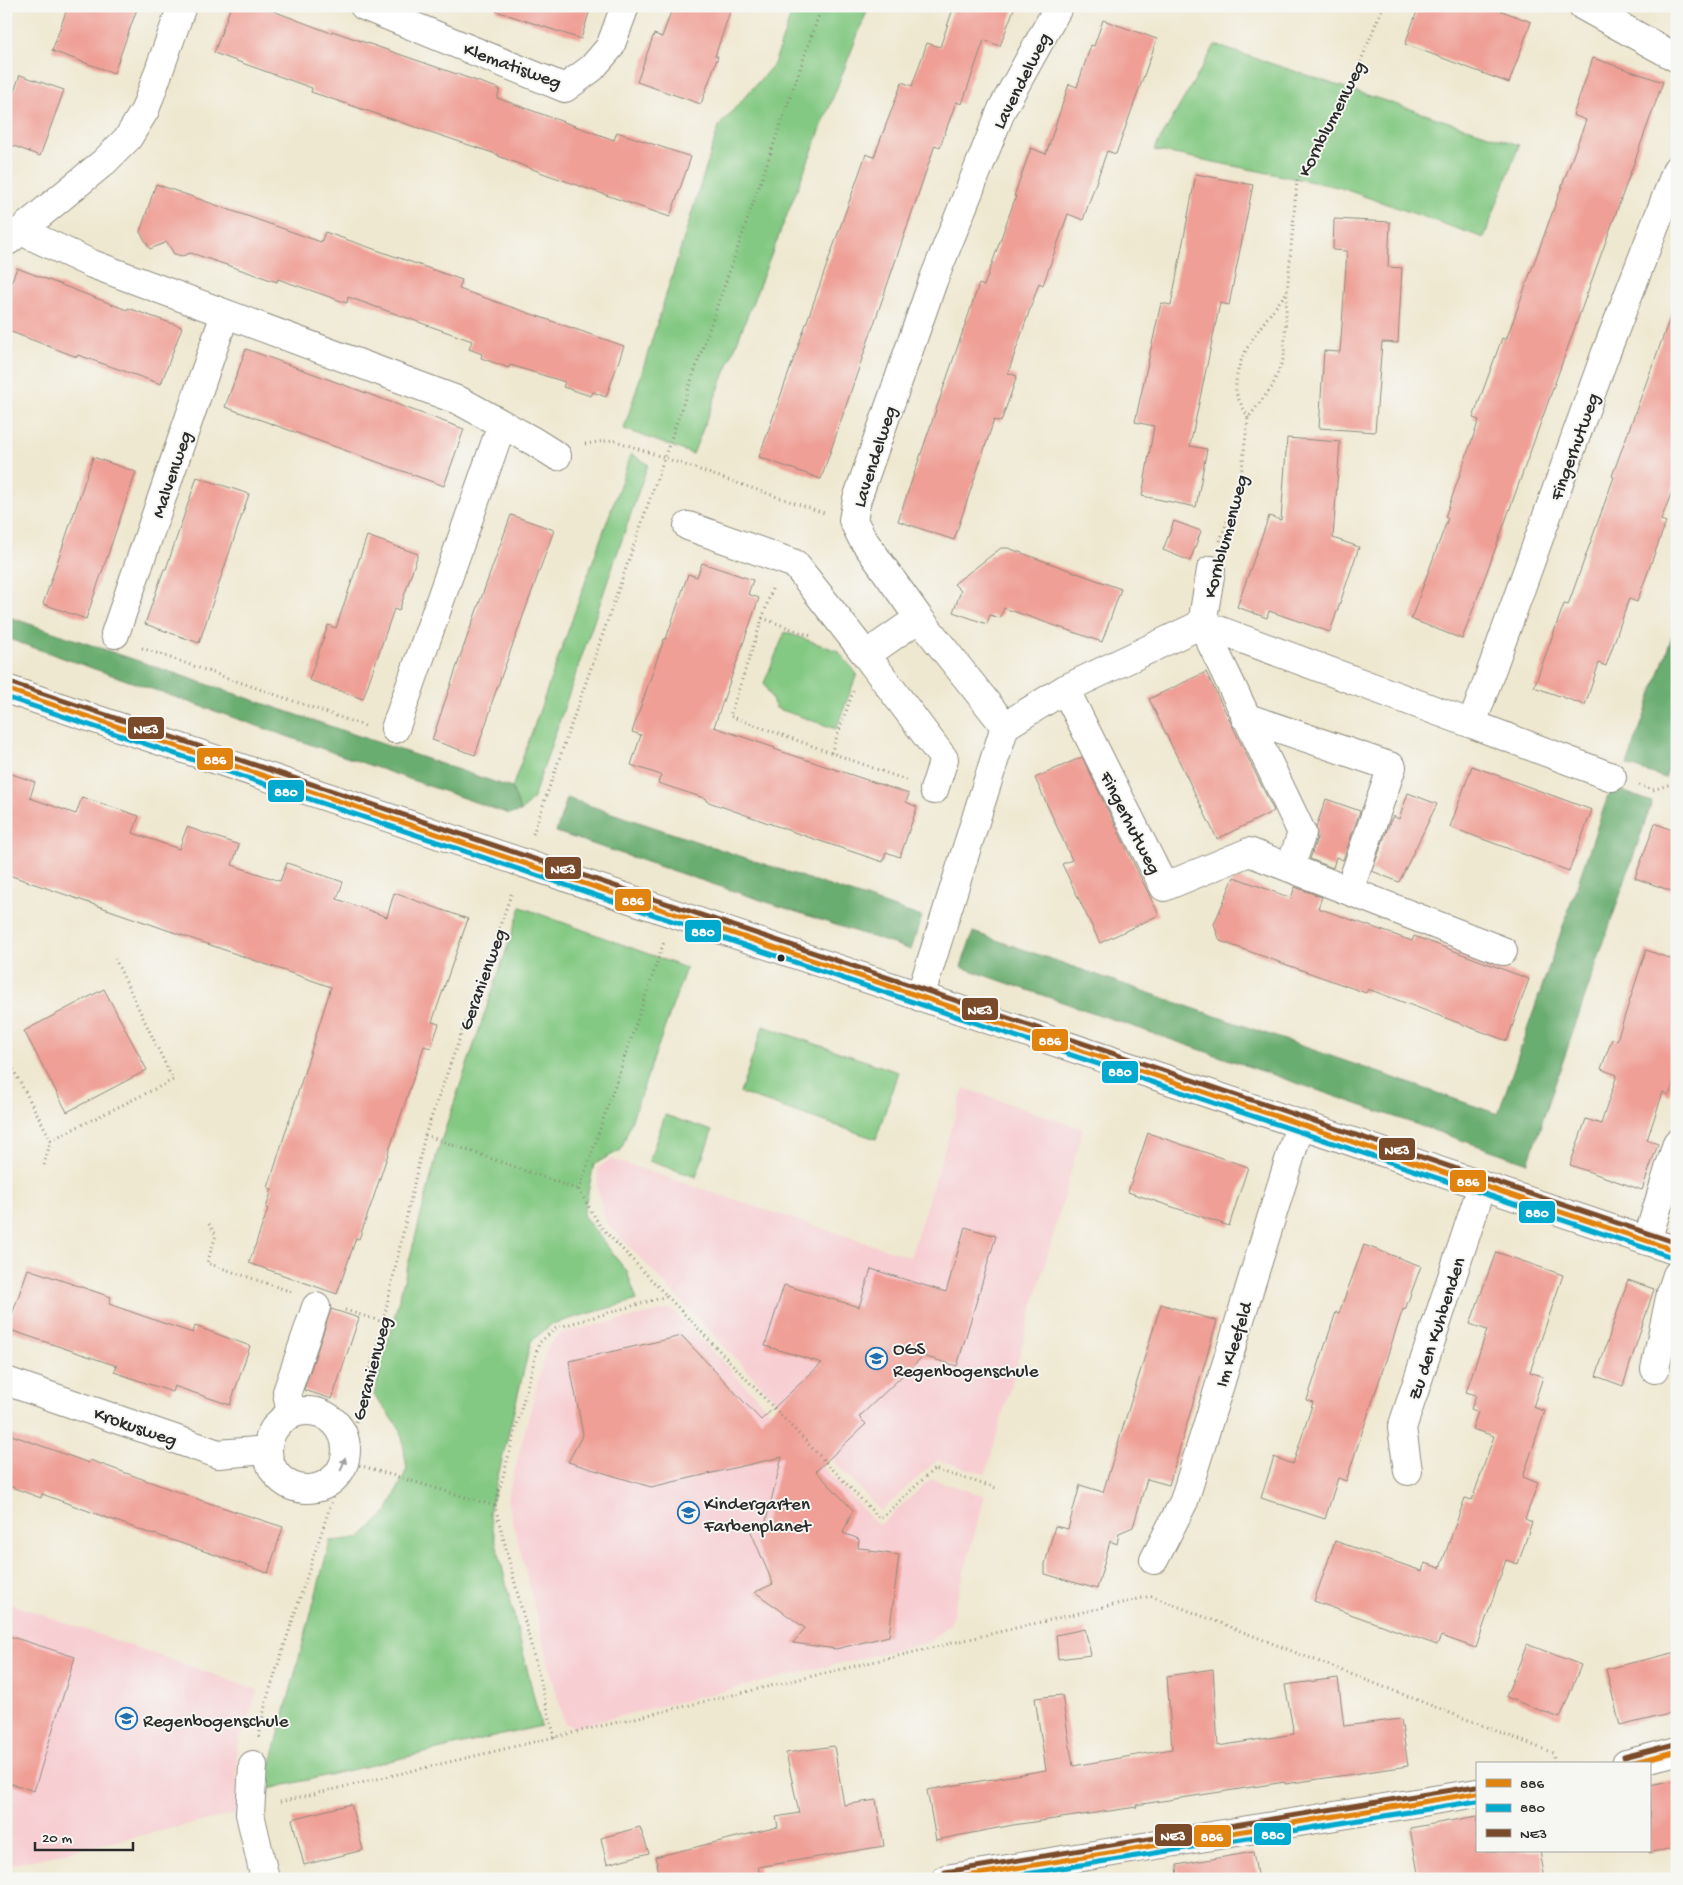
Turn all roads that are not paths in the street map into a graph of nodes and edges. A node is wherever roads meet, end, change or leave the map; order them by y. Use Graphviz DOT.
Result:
graph roads {
  1 [pos="182,6"];
  2 [pos="364,6"];
  3 [pos="625,6"];
  4 [pos="1059,6"];
  5 [pos="1583,6"];
  6 [pos="1677,58"];
  7 [pos="1677,169"];
  8 [pos="14,236"];
  9 [pos="225,314"];
  10 [pos="502,424"];
  11 [pos="557,456"];
  12 [pos="688,526"];
  13 [pos="1211,570"];
  14 [pos="919,618"];
  15 [pos="1202,624"];
  16 [pos="115,634"];
  17 [pos="866,655"];
  18 [pos="6,689"];
  19 [pos="1065,689"];
  20 [pos="1246,717"];
  21 [pos="1472,724"];
  22 [pos="1005,726"];
  23 [pos="395,729"];
  24 [pos="1612,777"];
  25 [pos="934,790"];
  26 [pos="1290,868"];
  27 [pos="1349,891"];
  28 [pos="1502,951"];
  29 [pos="920,997"];
  30 [pos="1300,1125"];
  31 [pos="1677,1143"];
  32 [pos="1482,1186"];
  33 [pos="1647,1241"];
  34 [pos="1677,1251"];
  35 [pos="1677,1275"];
  36 [pos="317,1303"];
  37 [pos="1655,1369"];
  38 [pos="6,1380"];
  39 [pos="291,1415"];
  40 [pos="268,1450"];
  41 [pos="1408,1471"];
  42 [pos="1154,1560"];
  43 [pos="1677,1752"];
  44 [pos="1634,1762"];
  45 [pos="253,1765"];
  46 [pos="1476,1793"];
  47 [pos="265,1879"];
  48 [pos="946,1879"];
  1 -- 8 [label="street"];
  2 -- 3 [label="street, Klematisweg"];
  4 -- 14 [label="street, Lavendelweg"];
  5 -- 6 [label="street"];
  7 -- 21 [label="street, Fingerhutweg"];
  8 -- 9 [label="street"];
  9 -- 10 [label="street"];
  9 -- 16 [label="street, Malvenweg"];
  10 -- 11 [label="street"];
  10 -- 23 [label="street"];
  12 -- 17 [label="street"];
  13 -- 15 [label="street, Kornblumenweg"];
  14 -- 17 [label="street"];
  14 -- 22 [label="street, Lavendelweg"];
  15 -- 19 [label="street"];
  15 -- 20 [label="street"];
  15 -- 21 [label="street"];
  17 -- 25 [label="street"];
  18 -- 29 [label="street"];
  19 -- 22 [label="street"];
  19 -- 26 [label="street, Fingerhutweg"];
  20 -- 26 [label="street"];
  20 -- 27 [label="street"];
  21 -- 24 [label="street"];
  22 -- 29 [label="street"];
  26 -- 27 [label="street, Fingerhutweg"];
  27 -- 28 [label="street, Fingerhutweg"];
  29 -- 30 [label="street"];
  30 -- 32 [label="street"];
  30 -- 42 [label="street, Im Kleefeld"];
  31 -- 33 [label="street"];
  32 -- 33 [label="street"];
  32 -- 41 [label="street, Zu den Kuhbenden"];
  33 -- 34 [label="street"];
  35 -- 37 [label="street"];
  36 -- 39 [label="street"];
  38 -- 40 [label="street, Krokusweg"];
  39 -- 40 [label="street"];
  40 -- 39 [label="street, one-way"];
  43 -- 44 [label="street"];
  45 -- 47 [label="street"];
  46 -- 48 [label="street"];
}
